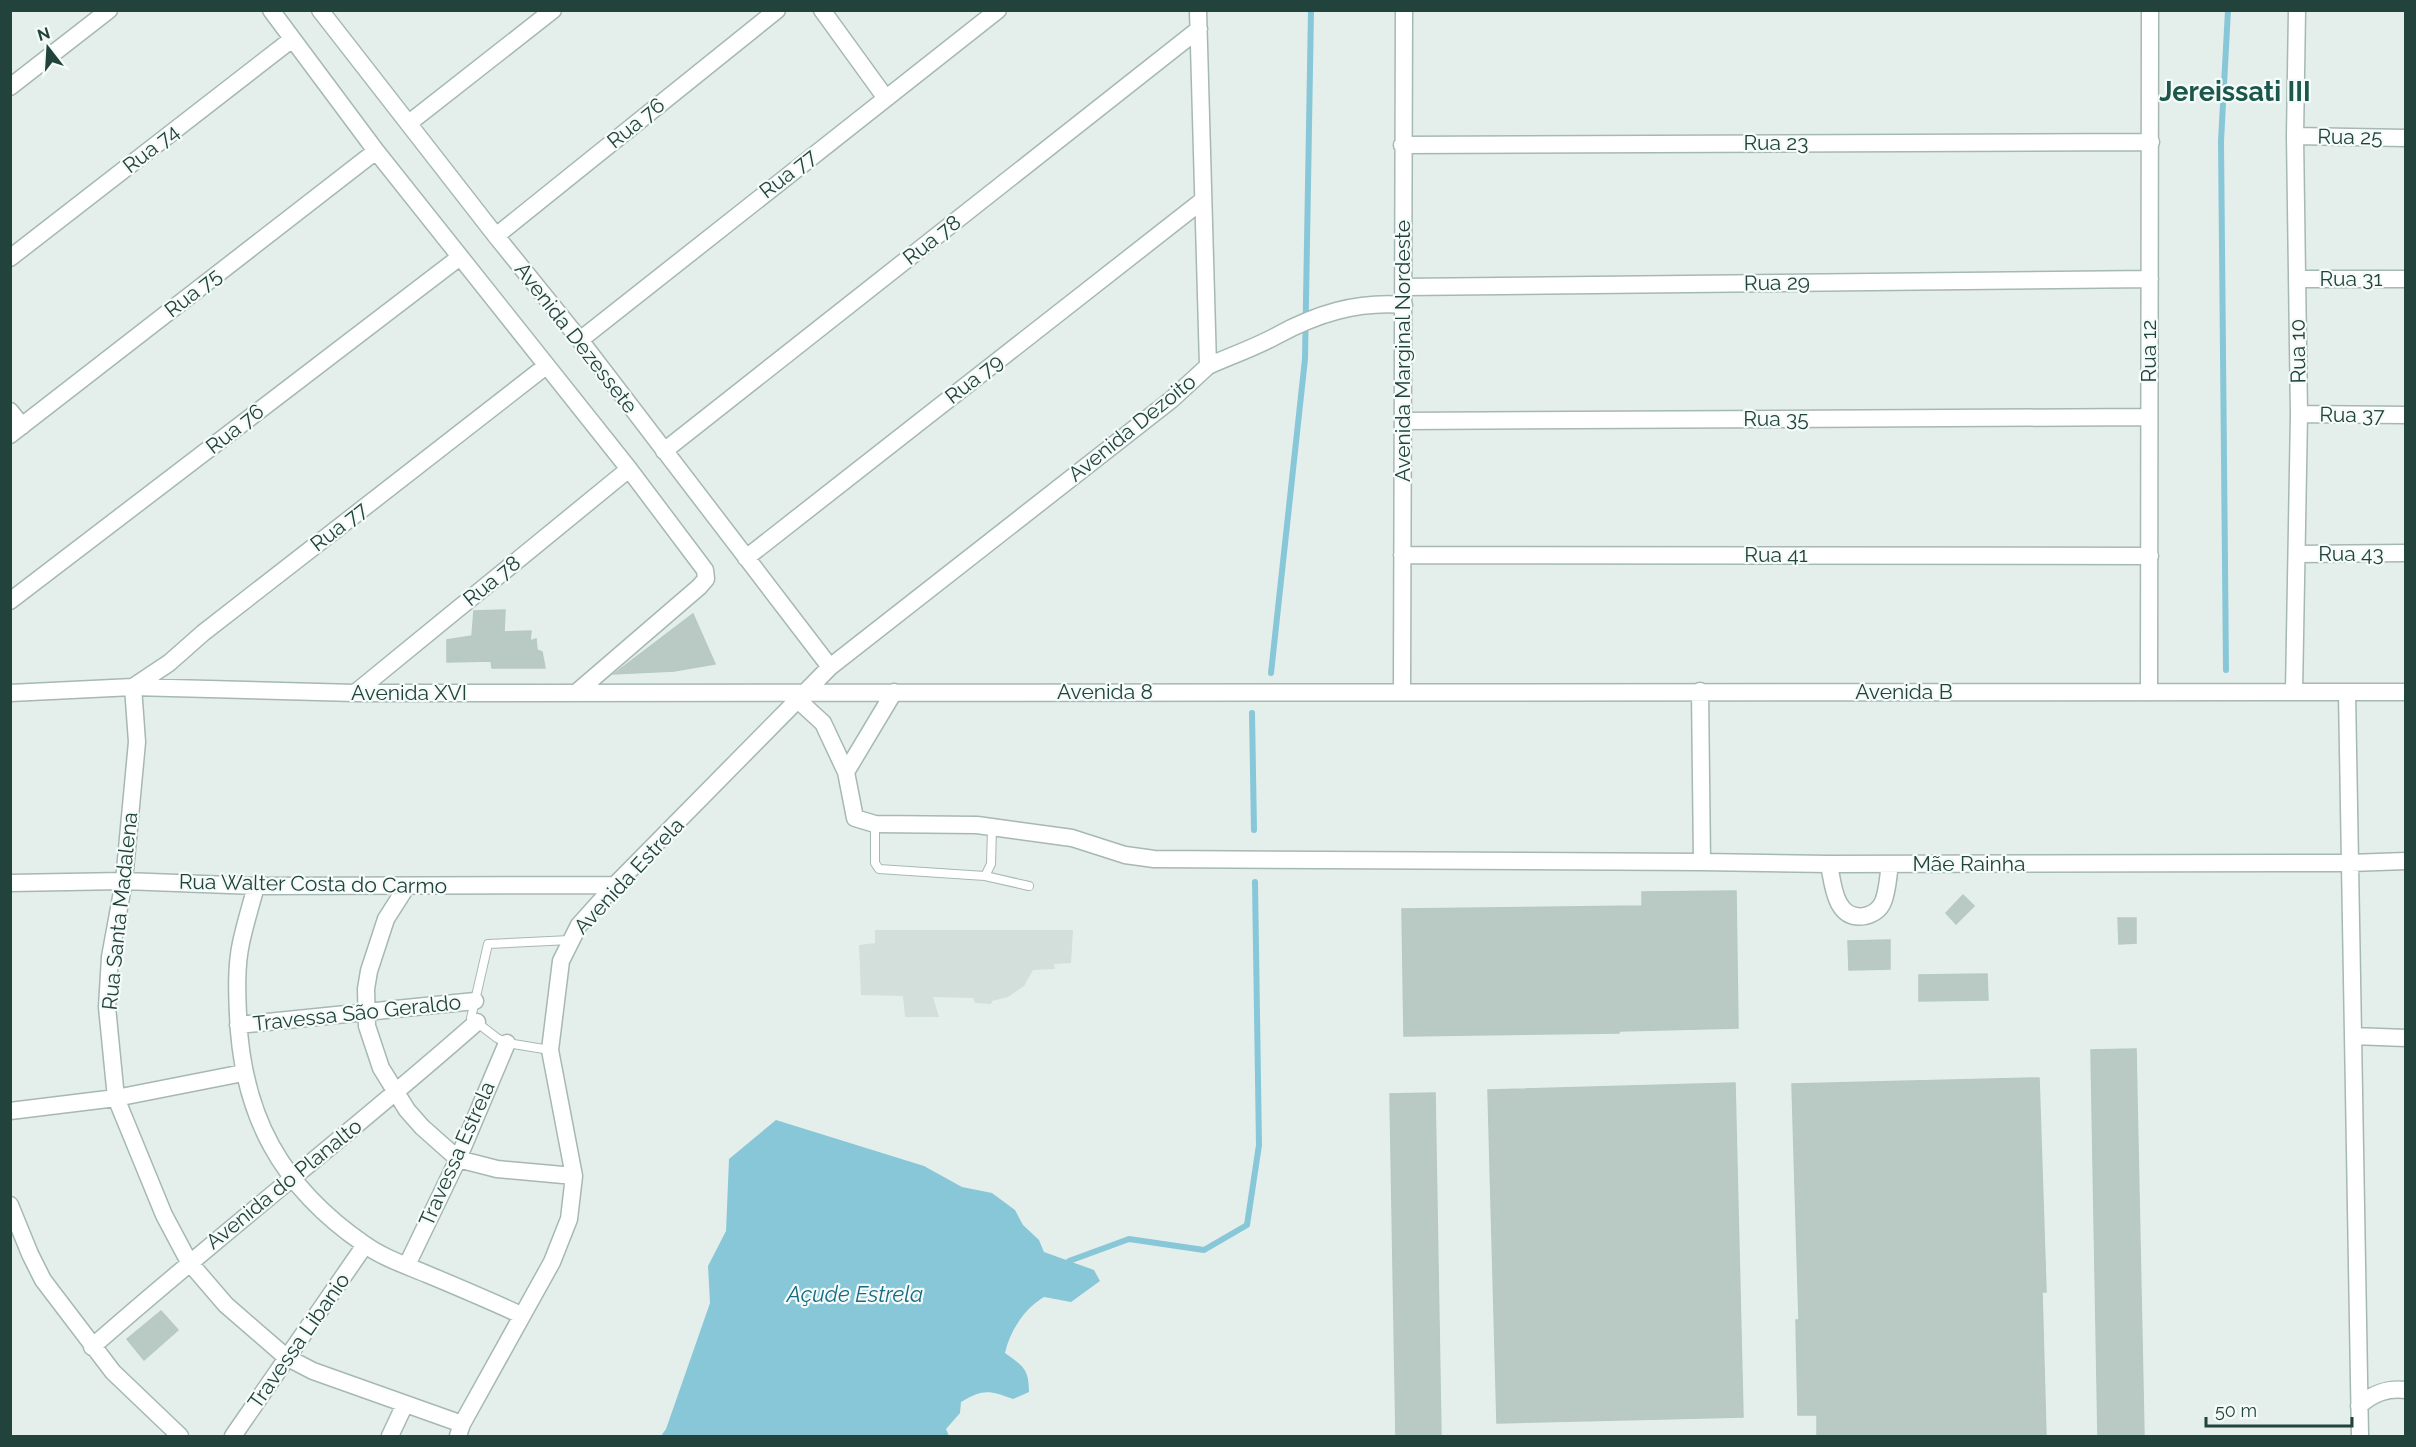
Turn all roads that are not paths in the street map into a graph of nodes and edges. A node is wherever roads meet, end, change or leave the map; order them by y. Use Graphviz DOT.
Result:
graph roads {
  1 [pos="109,10"];
  2 [pos="271,10"];
  3 [pos="553,10"];
  4 [pos="777,10"];
  5 [pos="822,10"];
  6 [pos="998,10"];
  7 [pos="1198,10"];
  8 [pos="1404,10"];
  9 [pos="2150,10"];
  10 [pos="2297,10"];
  11 [pos="325,12"];
  12 [pos="1199,29"];
  13 [pos="291,40"];
  14 [pos="10,87"];
  15 [pos="885,97"];
  16 [pos="409,123"];
  17 [pos="2295,136"];
  18 [pos="2406,138"];
  19 [pos="2151,142"];
  20 [pos="1402,145"];
  21 [pos="376,151"];
  22 [pos="1203,200"];
  23 [pos="496,237"];
  24 [pos="460,256"];
  25 [pos="10,258"];
  26 [pos="2150,279"];
  27 [pos="2297,279"];
  28 [pos="2406,279"];
  29 [pos="1404,287"];
  30 [pos="1404,305"];
  31 [pos="580,340"];
  32 [pos="546,366"];
  33 [pos="1208,366"];
  34 [pos="10,411"];
  35 [pos="2299,414"];
  36 [pos="2406,415"];
  37 [pos="2149,417"];
  38 [pos="1403,421"];
  39 [pos="16,431"];
  40 [pos="664,450"];
  41 [pos="629,469"];
  42 [pos="2406,553"];
  43 [pos="2297,554"];
  44 [pos="1402,555"];
  45 [pos="2150,556"];
  46 [pos="746,558"];
  47 [pos="10,601"];
  48 [pos="830,667"];
  49 [pos="133,687"];
  50 [pos="1402,691"];
  51 [pos="1700,691"];
  52 [pos="577,692"];
  53 [pos="894,692"];
  54 [pos="2149,692"];
  55 [pos="2294,692"];
  56 [pos="2347,692"];
  57 [pos="2406,692"];
  58 [pos="10,693"];
  59 [pos="355,693"];
  60 [pos="803,696"];
  61 [pos="846,772"];
  62 [pos="875,824"];
  63 [pos="992,828"];
  64 [pos="2406,861"];
  65 [pos="1702,862"];
  66 [pos="2350,863"];
  67 [pos="1829,864"];
  68 [pos="1890,864"];
  69 [pos="985,876"];
  70 [pos="124,881"];
  71 [pos="10,883"];
  72 [pos="615,885"];
  73 [pos="256,886"];
  74 [pos="407,886"];
  75 [pos="1029,886"];
  76 [pos="570,940"];
  77 [pos="475,1001"];
  78 [pos="365,1013"];
  79 [pos="477,1022"];
  80 [pos="238,1025"];
  81 [pos="2353,1036"];
  82 [pos="2406,1038"];
  83 [pos="507,1043"];
  84 [pos="550,1050"];
  85 [pos="243,1073"];
  86 [pos="396,1093"];
  87 [pos="116,1098"];
  88 [pos="10,1111"];
  89 [pos="458,1159"];
  90 [pos="574,1176"];
  91 [pos="291,1179"];
  92 [pos="10,1205"];
  93 [pos="365,1245"];
  94 [pos="189,1262"];
  95 [pos="407,1265"];
  96 [pos="521,1315"];
  97 [pos="92,1347"];
  98 [pos="286,1357"];
  99 [pos="2406,1390"];
  100 [pos="405,1404"];
  101 [pos="2359,1406"];
  102 [pos="460,1430"];
  103 [pos="174,1435"];
  104 [pos="233,1437"];
  105 [pos="390,1437"];
  106 [pos="2360,1437"];
  1 -- 14 [label="street"];
  2 -- 13 [label="street, Avenida Dezessete"];
  3 -- 16 [label="street"];
  4 -- 23 [label="street, Rua 76"];
  5 -- 15 [label="street"];
  6 -- 15 [label="street, Rua 77"];
  7 -- 12 [label="street, Avenida Dezoito"];
  8 -- 20 [label="street, Avenida Marginal Nordeste"];
  9 -- 19 [label="street, Rua 12"];
  10 -- 17 [label="street, Rua 10"];
  11 -- 16 [label="street, Avenida Dezessete"];
  12 -- 22 [label="street, Avenida Dezoito"];
  12 -- 40 [label="street, Rua 78"];
  13 -- 21 [label="street, Avenida Dezessete"];
  13 -- 25 [label="street, Rua 74"];
  15 -- 31 [label="street, Rua 77"];
  16 -- 23 [label="street, Avenida Dezessete"];
  17 -- 18 [label="street, Rua 25"];
  17 -- 27 [label="street, Rua 10"];
  19 -- 20 [label="street, Rua 23"];
  19 -- 26 [label="street, Rua 12"];
  20 -- 29 [label="street, Avenida Marginal Nordeste"];
  21 -- 24 [label="street, Avenida Dezessete"];
  21 -- 39 [label="street, Rua 75"];
  22 -- 33 [label="street, Avenida Dezoito"];
  22 -- 46 [label="street, Rua 79"];
  23 -- 31 [label="street, Avenida Dezessete"];
  24 -- 32 [label="street, Avenida Dezessete"];
  24 -- 47 [label="street, Rua 76"];
  26 -- 29 [label="street, Rua 29"];
  26 -- 37 [label="street, Rua 12"];
  27 -- 28 [label="street, Rua 31"];
  27 -- 35 [label="street, Rua 10"];
  29 -- 30 [label="street, Avenida Marginal Nordeste"];
  30 -- 33 [label="street"];
  30 -- 38 [label="street, Avenida Marginal Nordeste"];
  31 -- 40 [label="street, Avenida Dezessete"];
  32 -- 41 [label="street, Avenida Dezessete"];
  32 -- 49 [label="street, Rua 77"];
  33 -- 48 [label="street, Avenida Dezoito"];
  34 -- 39 [label="street"];
  35 -- 36 [label="street, Rua 37"];
  35 -- 43 [label="street, Rua 10"];
  37 -- 38 [label="street, Rua 35"];
  37 -- 45 [label="street, Rua 12"];
  38 -- 44 [label="street, Avenida Marginal Nordeste"];
  40 -- 46 [label="street, Avenida Dezessete"];
  41 -- 52 [label="street, Avenida Dezessete"];
  41 -- 59 [label="street, Rua 78"];
  42 -- 43 [label="street, Rua 43"];
  43 -- 55 [label="street, Rua 10"];
  44 -- 45 [label="street, Rua 41"];
  44 -- 50 [label="street, Avenida Marginal Nordeste"];
  45 -- 54 [label="street, Rua 12"];
  46 -- 48 [label="street, Avenida Dezessete"];
  48 -- 60 [label="street, Avenida Dezoito"];
  49 -- 58 [label="street, Avenida XVI"];
  49 -- 59 [label="street, Avenida XVI"];
  49 -- 70 [label="street, Rua Santa Madalena"];
  50 -- 51 [label="street, Avenida B"];
  50 -- 53 [label="street, Avenida 8"];
  51 -- 54 [label="street, Avenida B"];
  51 -- 65 [label="street"];
  52 -- 59 [label="street, Avenida XVI"];
  52 -- 60 [label="street, Avenida XVI"];
  53 -- 60 [label="street, Avenida 8"];
  53 -- 61 [label="street"];
  54 -- 55 [label="street, Avenida B"];
  55 -- 56 [label="street, Avenida B"];
  56 -- 57 [label="street, Avenida B"];
  56 -- 66 [label="street"];
  60 -- 61 [label="street"];
  60 -- 72 [label="street, Avenida Estrela"];
  61 -- 62 [label="street"];
  62 -- 63 [label="street, Mãe Rainha"];
  62 -- 69 [label="lane"];
  63 -- 65 [label="street, Mãe Rainha"];
  63 -- 69 [label="lane"];
  64 -- 66 [label="street, Mãe Rainha"];
  65 -- 67 [label="street, Mãe Rainha"];
  66 -- 68 [label="street, Mãe Rainha"];
  66 -- 81 [label="street"];
  67 -- 68 [label="street, Mãe Rainha"];
  67 -- 68 [label="street"];
  69 -- 75 [label="lane"];
  70 -- 71 [label="street, Rua Walter Costa do Carmo"];
  70 -- 73 [label="street, Rua Walter Costa do Carmo"];
  70 -- 87 [label="street, Rua Santa Madalena"];
  72 -- 74 [label="street, Rua Walter Costa do Carmo"];
  72 -- 76 [label="street, Avenida Estrela"];
  73 -- 74 [label="street, Rua Walter Costa do Carmo"];
  73 -- 80 [label="street"];
  74 -- 78 [label="street"];
  76 -- 77 [label="lane"];
  76 -- 84 [label="street, Avenida Estrela"];
  77 -- 78 [label="street, Travessa São Geraldo"];
  77 -- 79 [label="lane"];
  78 -- 80 [label="street, Travessa São Geraldo"];
  78 -- 86 [label="street"];
  79 -- 83 [label="lane"];
  79 -- 86 [label="street, Avenida do Planalto"];
  80 -- 85 [label="street"];
  81 -- 82 [label="street"];
  81 -- 101 [label="street"];
  83 -- 84 [label="lane"];
  83 -- 89 [label="street, Travessa Estrela"];
  84 -- 90 [label="street, Avenida Estrela"];
  85 -- 87 [label="street"];
  85 -- 91 [label="street"];
  86 -- 89 [label="street"];
  86 -- 91 [label="street, Avenida do Planalto"];
  87 -- 88 [label="street"];
  87 -- 94 [label="street, Rua Santa Madalena"];
  89 -- 90 [label="street"];
  89 -- 95 [label="street, Travessa Estrela"];
  90 -- 96 [label="street, Avenida Estrela"];
  91 -- 93 [label="street"];
  91 -- 94 [label="street, Avenida do Planalto"];
  92 -- 97 [label="street"];
  93 -- 95 [label="street"];
  93 -- 98 [label="street, Travessa Libanio"];
  94 -- 97 [label="street, Avenida do Planalto"];
  94 -- 98 [label="street, Rua Santa Madalena"];
  95 -- 96 [label="street"];
  96 -- 102 [label="street, Avenida Estrela"];
  97 -- 103 [label="street"];
  98 -- 100 [label="street, Rua Santa Madalena"];
  98 -- 104 [label="street, Travessa Libanio"];
  99 -- 101 [label="street"];
  100 -- 102 [label="street, Rua Santa Madalena"];
  100 -- 105 [label="street"];
  101 -- 106 [label="street"];
}
